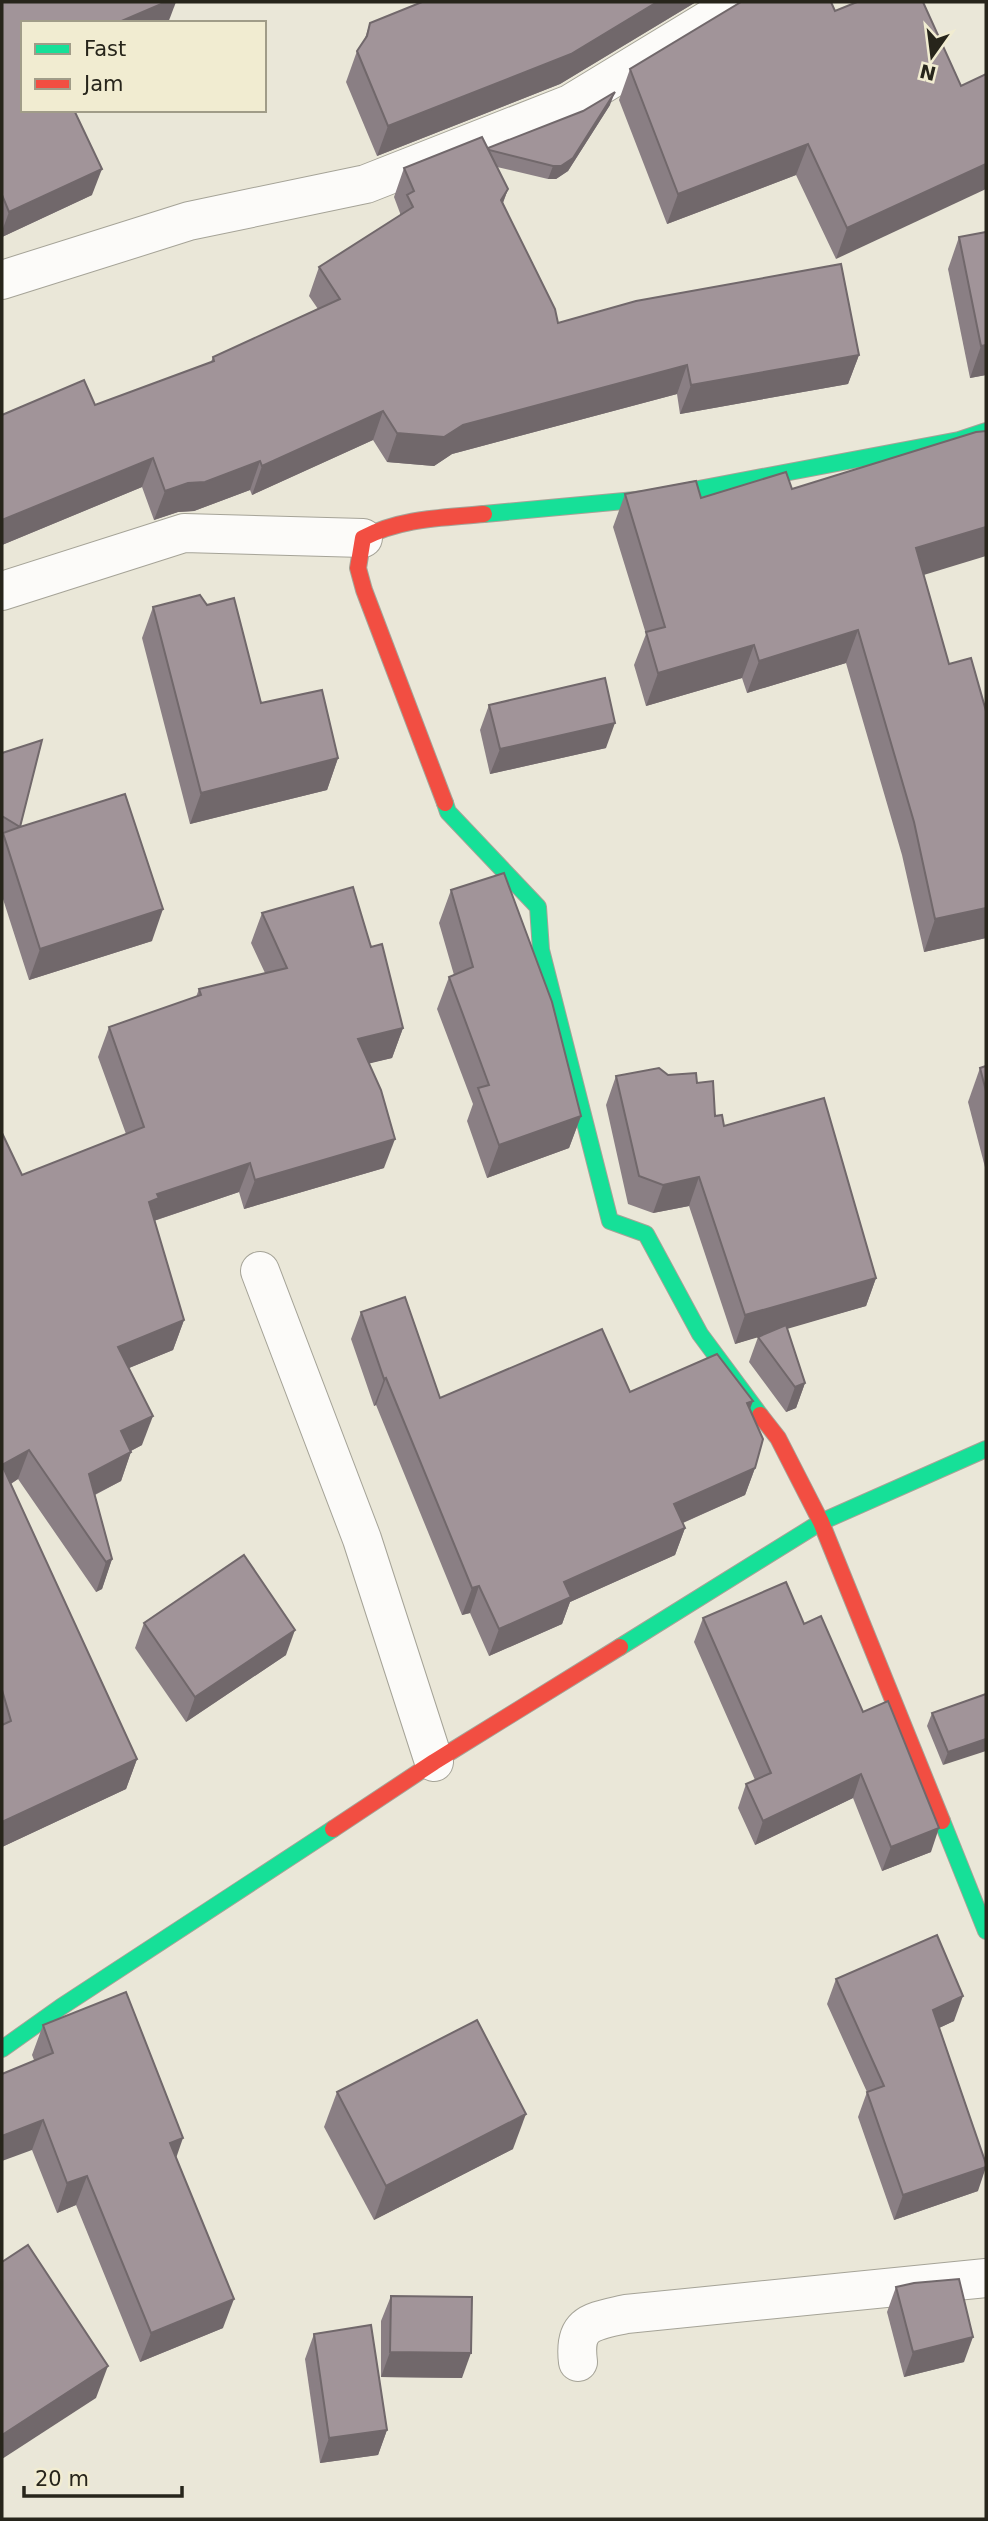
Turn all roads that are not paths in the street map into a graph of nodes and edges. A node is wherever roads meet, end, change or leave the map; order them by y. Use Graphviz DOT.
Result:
graph roads {
  1 [pos="738,2"];
  2 [pos="2,280"];
  3 [pos="986,431"];
  4 [pos="363,538"];
  5 [pos="2,591"];
  6 [pos="260,1271"];
  7 [pos="986,1449"];
  8 [pos="821,1522"];
  9 [pos="434,1762"];
  10 [pos="986,1931"];
  11 [pos="2,2049"];
  12 [pos="986,2278"];
  13 [pos="578,2362"];
  1 -- 2 [label="street"];
  3 -- 4 [label="street"];
  4 -- 5 [label="street"];
  4 -- 8 [label="street"];
  6 -- 9 [label="street"];
  7 -- 8 [label="street"];
  8 -- 9 [label="street"];
  8 -- 10 [label="street"];
  9 -- 11 [label="street"];
  12 -- 13 [label="street"];
}
